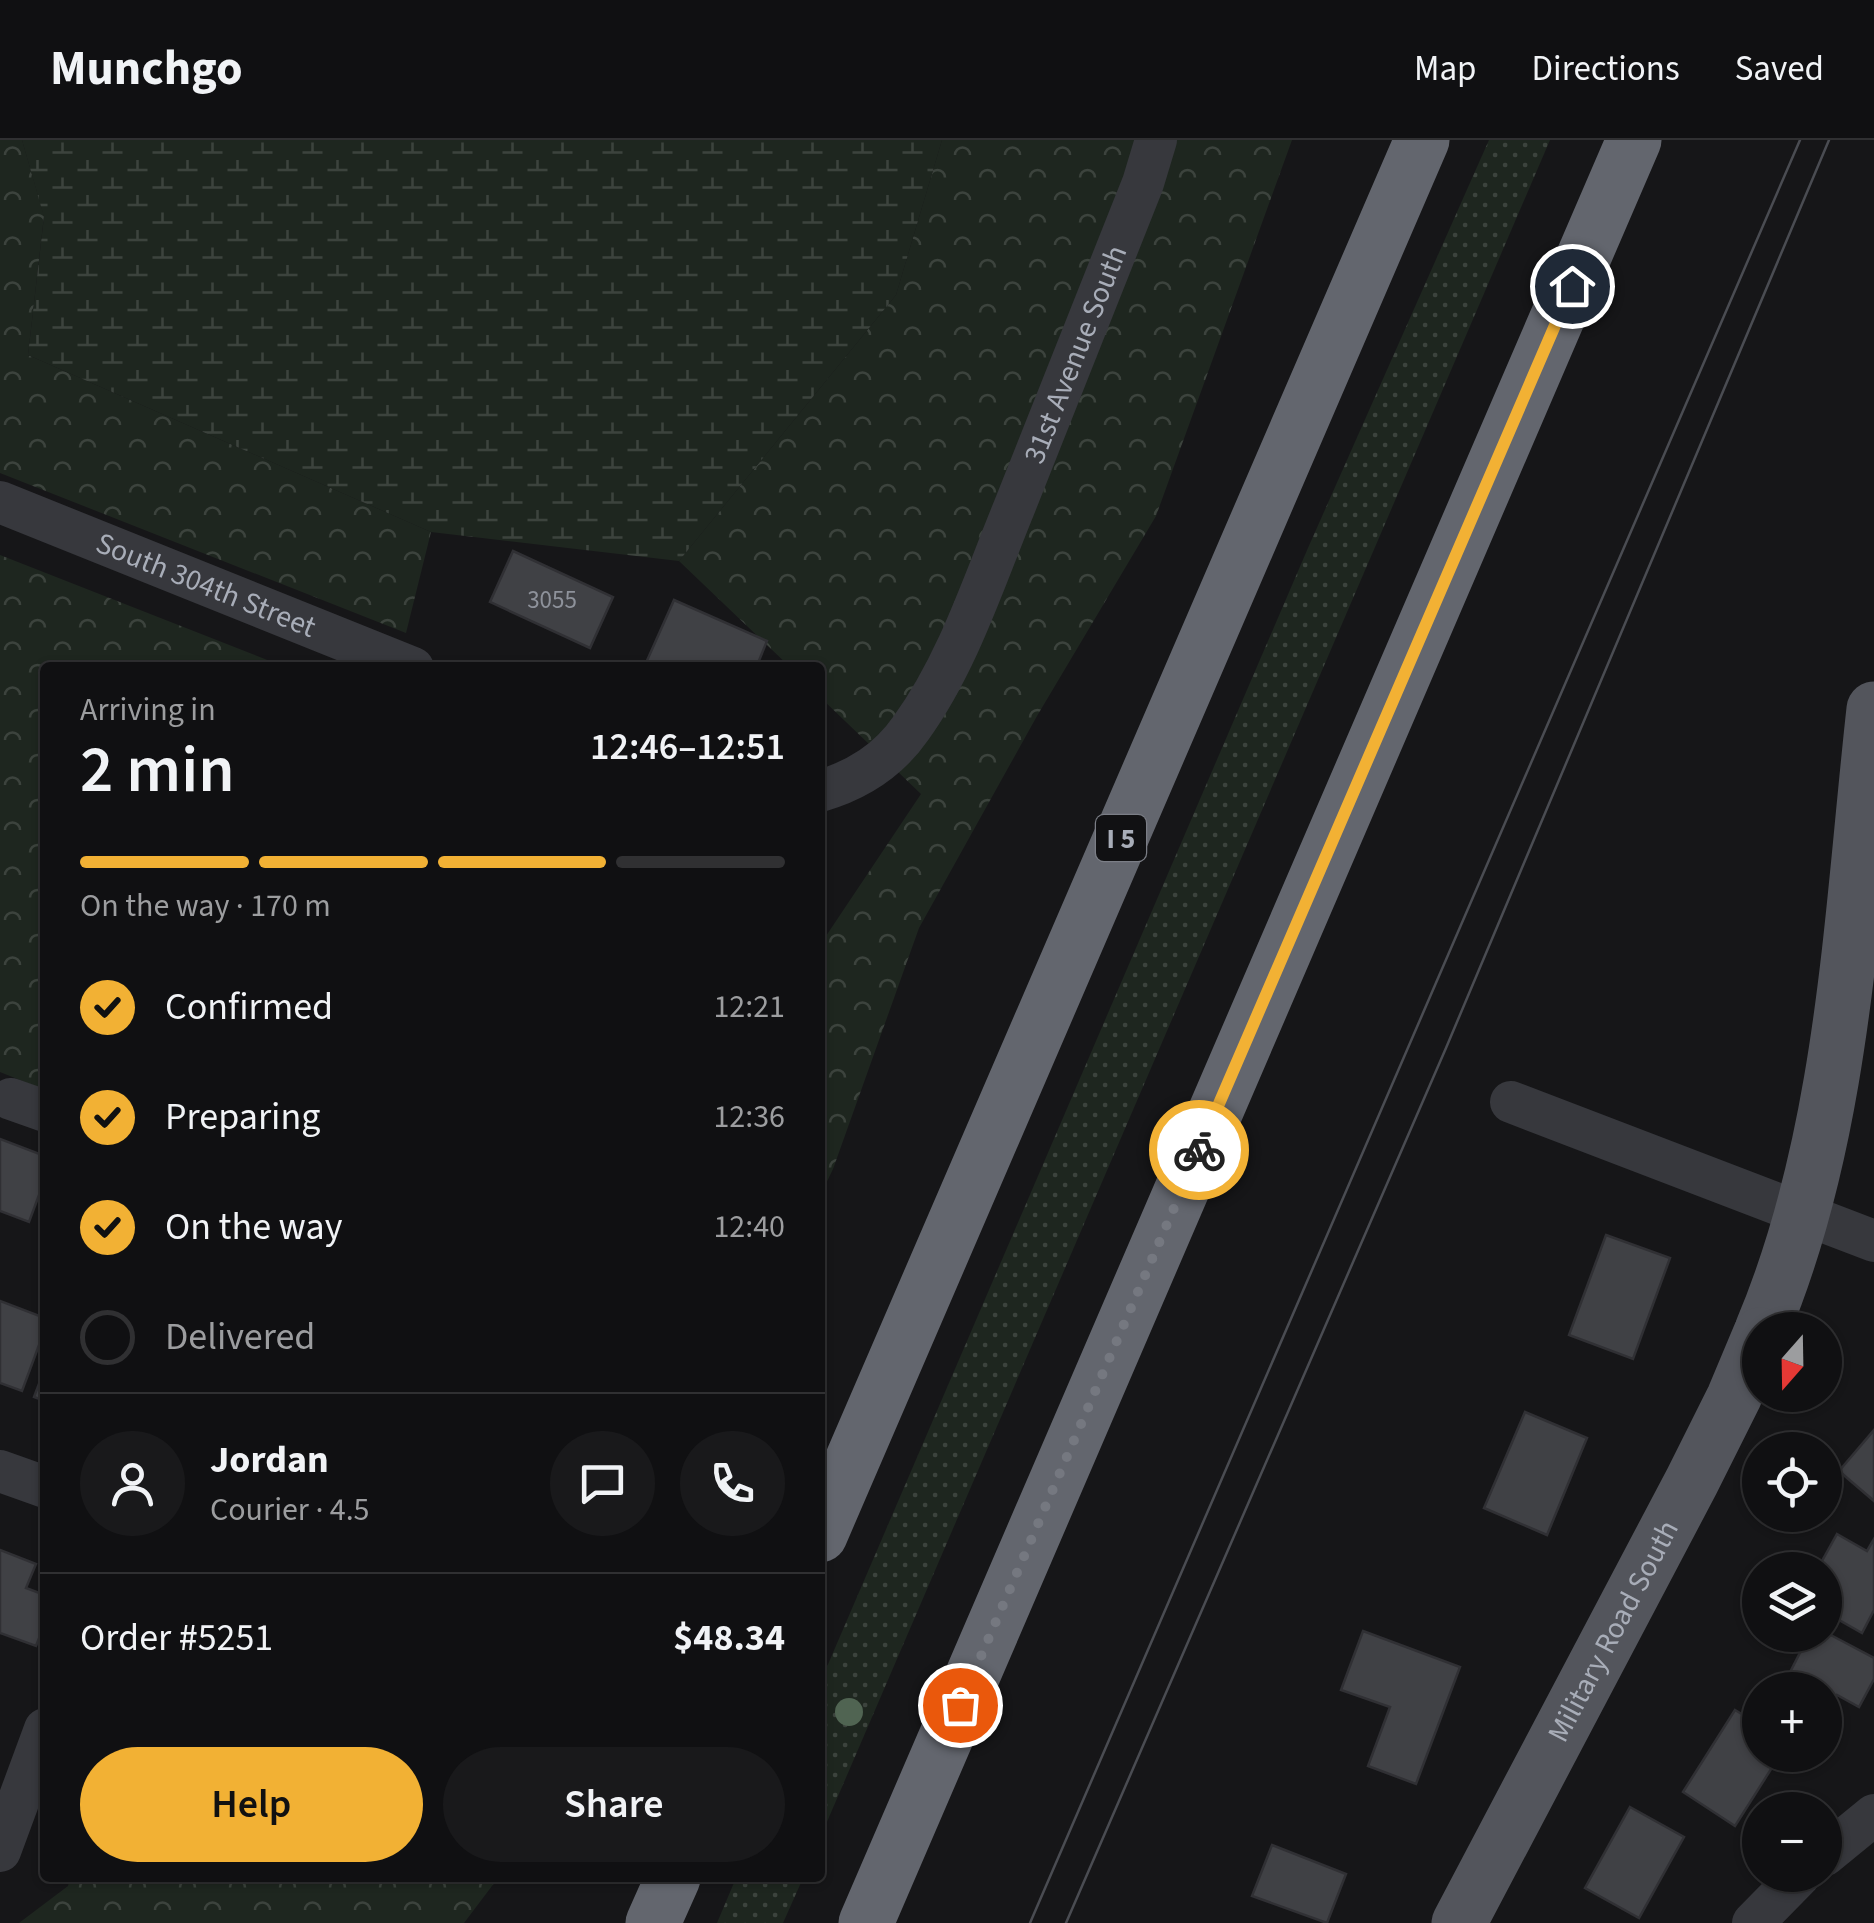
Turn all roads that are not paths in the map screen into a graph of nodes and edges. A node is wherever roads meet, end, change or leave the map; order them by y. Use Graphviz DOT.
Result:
graph roads {
  1 [pos="1156,140"];
  2 [pos="1422,140"];
  3 [pos="1634,140"];
  4 [pos="0,502"];
  5 [pos="398,662"];
  6 [pos="1874,709"];
  7 [pos="825,790"];
  8 [pos="1511,1102"];
  9 [pos="1804,1214"];
  10 [pos="1874,1241"];
  11 [pos="1768,1312"];
  12 [pos="1742,1378"];
  13 [pos="0,1471"];
  14 [pos="40,1485"];
  15 [pos="825,1523"];
  16 [pos="40,1743"];
  17 [pos="1874,1814"];
  18 [pos="1842,1841"];
  19 [pos="0,1851"];
  20 [pos="670,1882"];
  21 [pos="1784,1892"];
  22 [pos="653,1923"];
  23 [pos="866,1923"];
  24 [pos="1459,1923"];
  25 [pos="1754,1923"];
  1 -- 7 [label="street, 31st Avenue South"];
  2 -- 15 [label="highway, I 5"];
  3 -- 23 [label="highway"];
  4 -- 5 [label="street, South 304th Street"];
  6 -- 9 [label="main road, Military Road South"];
  8 -- 9 [label="street"];
  9 -- 10 [label="street"];
  9 -- 11 [label="main road, Military Road South"];
  12 -- 24 [label="main road, Military Road South"];
  13 -- 14 [label="street"];
  16 -- 19 [label="street"];
  17 -- 18 [label="street"];
  20 -- 22 [label="highway"];
  21 -- 25 [label="street"];
}
